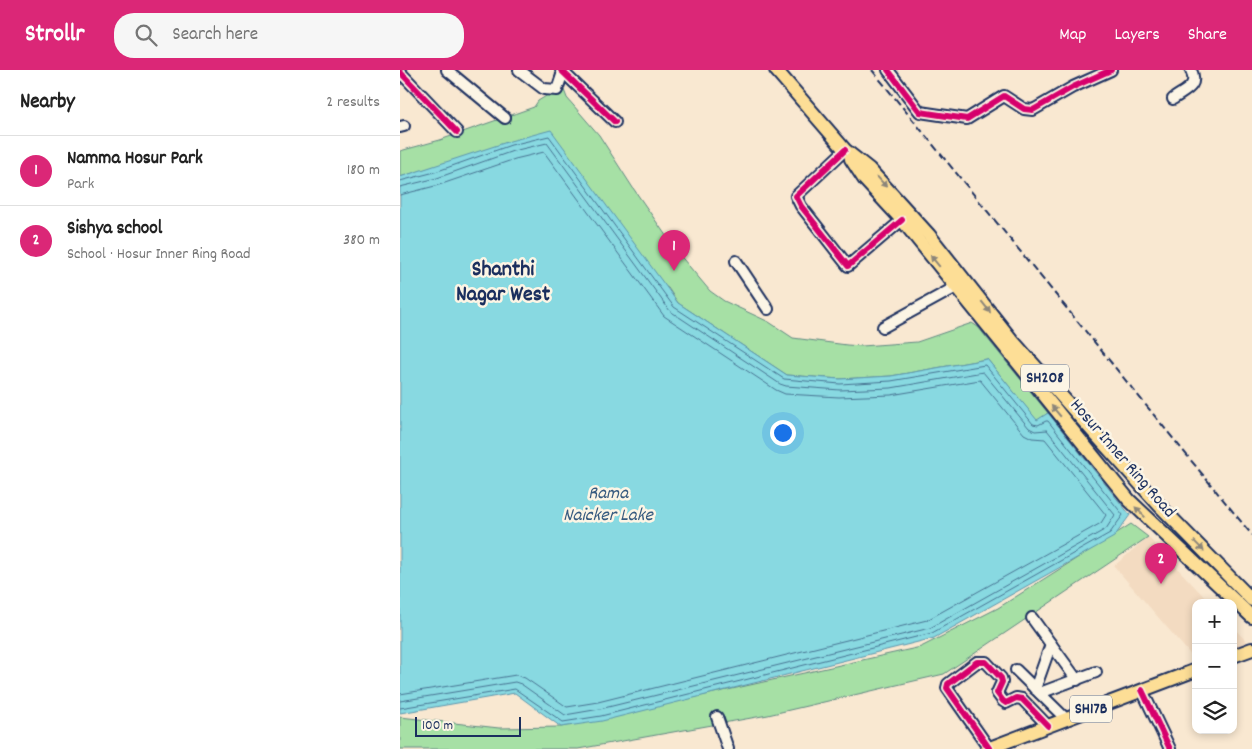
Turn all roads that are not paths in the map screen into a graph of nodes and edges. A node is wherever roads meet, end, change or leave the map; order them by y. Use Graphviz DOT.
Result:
graph roads {
  1 [pos="447,70"];
  2 [pos="519,70"];
  3 [pos="776,70"];
  4 [pos="888,70"];
  5 [pos="1111,70"];
  6 [pos="1191,70"];
  7 [pos="562,71"];
  8 [pos="400,72"];
  9 [pos="1173,99"];
  10 [pos="505,118"];
  11 [pos="615,122"];
  12 [pos="457,132"];
  13 [pos="846,150"];
  14 [pos="902,220"];
  15 [pos="736,261"];
  16 [pos="956,287"];
  17 [pos="768,309"];
  18 [pos="883,326"];
  19 [pos="1182,528"];
  20 [pos="1170,540"];
  21 [pos="1252,600"];
  22 [pos="1252,617"];
  23 [pos="1032,618"];
  24 [pos="1051,644"];
  25 [pos="1252,649"];
  26 [pos="1237,655"];
  27 [pos="1016,670"];
  28 [pos="1192,671"];
  29 [pos="1096,672"];
  30 [pos="1077,680"];
  31 [pos="1142,690"];
  32 [pos="1038,691"];
  33 [pos="717,716"];
  34 [pos="1066,719"];
  35 [pos="1048,726"];
  36 [pos="728,749"];
  37 [pos="988,749"];
  38 [pos="1170,749"];
  1 -- 10 [label="street"];
  2 -- 7 [label="street"];
  3 -- 13 [label="main road, Hosur Inner Ring Road / SH208"];
  4 -- 5 [label="street"];
  6 -- 9 [label="street"];
  7 -- 11 [label="street"];
  8 -- 12 [label="street"];
  13 -- 14 [label="main road, Hosur Inner Ring Road / SH208"];
  13 -- 14 [label="street"];
  13 -- 19 [label="main road, Hosur Inner Ring Road / SH208, one-way"];
  16 -- 14 [label="main road, Hosur Inner Ring Road / SH208, one-way"];
  15 -- 17 [label="street"];
  16 -- 18 [label="street"];
  20 -- 16 [label="main road, Hosur Inner Ring Road / SH208, one-way"];
  19 -- 20 [label="main road"];
  19 -- 21 [label="main road, Hosur Inner Ring Road / SH208, one-way"];
  20 -- 22 [label="main road, Hosur Inner Ring Road / SH208"];
  23 -- 24 [label="street"];
  24 -- 30 [label="street"];
  24 -- 32 [label="street"];
  25 -- 26 [label="main road"];
  27 -- 32 [label="street"];
  28 -- 31 [label="main road, SH17B"];
  29 -- 30 [label="street"];
  30 -- 32 [label="street"];
  31 -- 34 [label="main road, SH17B"];
  31 -- 38 [label="street"];
  32 -- 34 [label="street"];
  33 -- 36 [label="street"];
  34 -- 35 [label="main road, SH17B"];
  35 -- 37 [label="main road, SH17B"];
  35 -- 37 [label="street"];
}
